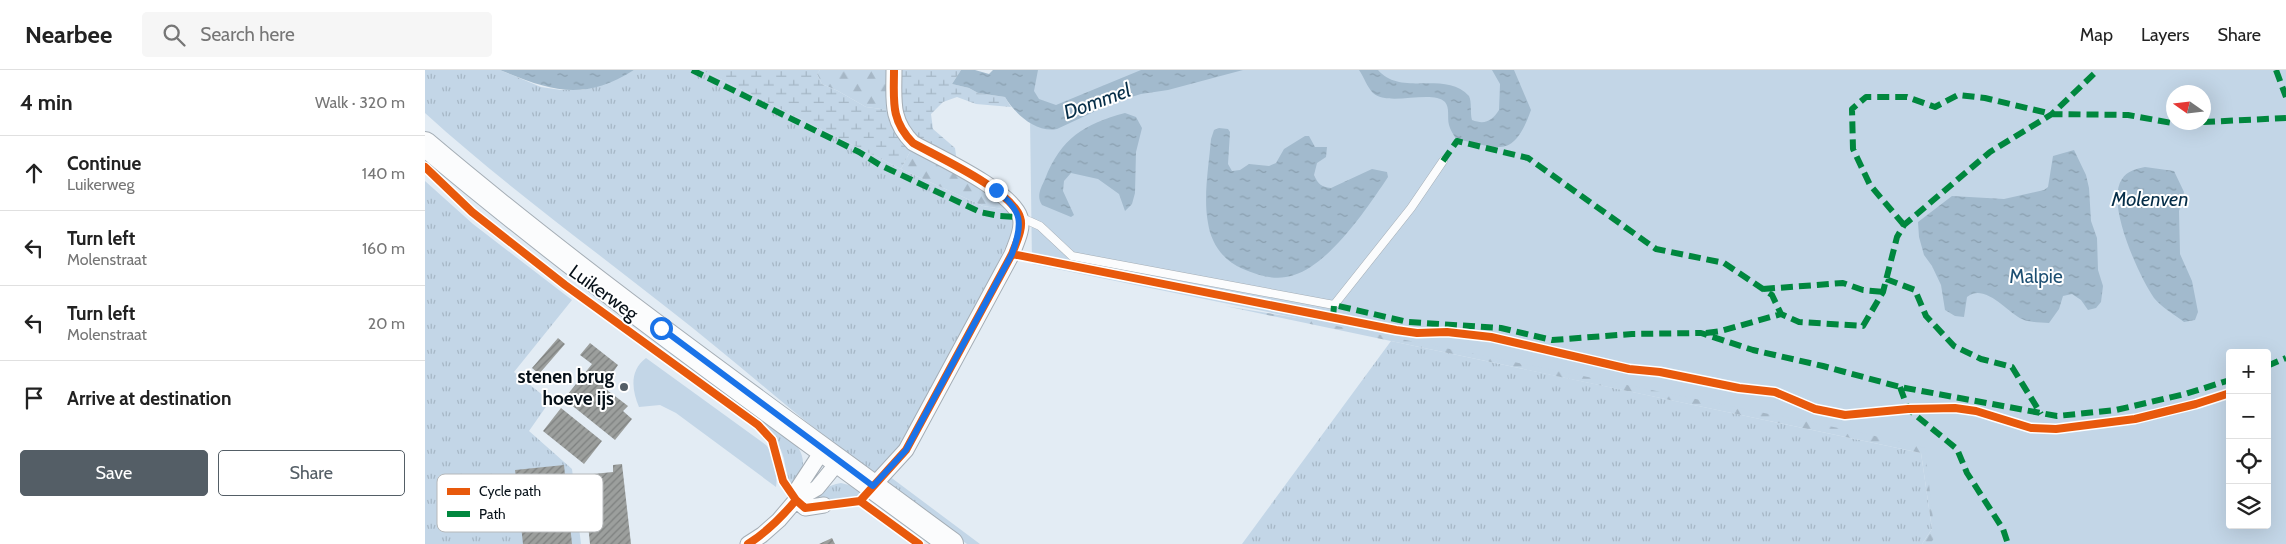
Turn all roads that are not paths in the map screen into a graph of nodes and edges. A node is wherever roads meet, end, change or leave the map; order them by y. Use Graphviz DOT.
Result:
graph roads {
  1 [pos="894,70"];
  2 [pos="425,144"];
  3 [pos="1443,162"];
  4 [pos="1020,217"];
  5 [pos="831,455"];
  6 [pos="873,486"];
  7 [pos="796,500"];
  8 [pos="824,506"];
  9 [pos="748,544"];
  10 [pos="951,544"];
  1 -- 4 [label="street"];
  2 -- 5 [label="main road, Luikerweg"];
  3 -- 4 [label="lane"];
  4 -- 6 [label="street"];
  5 -- 6 [label="main road, Luikerweg"];
  5 -- 7 [label="street"];
  6 -- 10 [label="main road, Luikerweg"];
  7 -- 8 [label="street"];
  7 -- 9 [label="street"];
}
